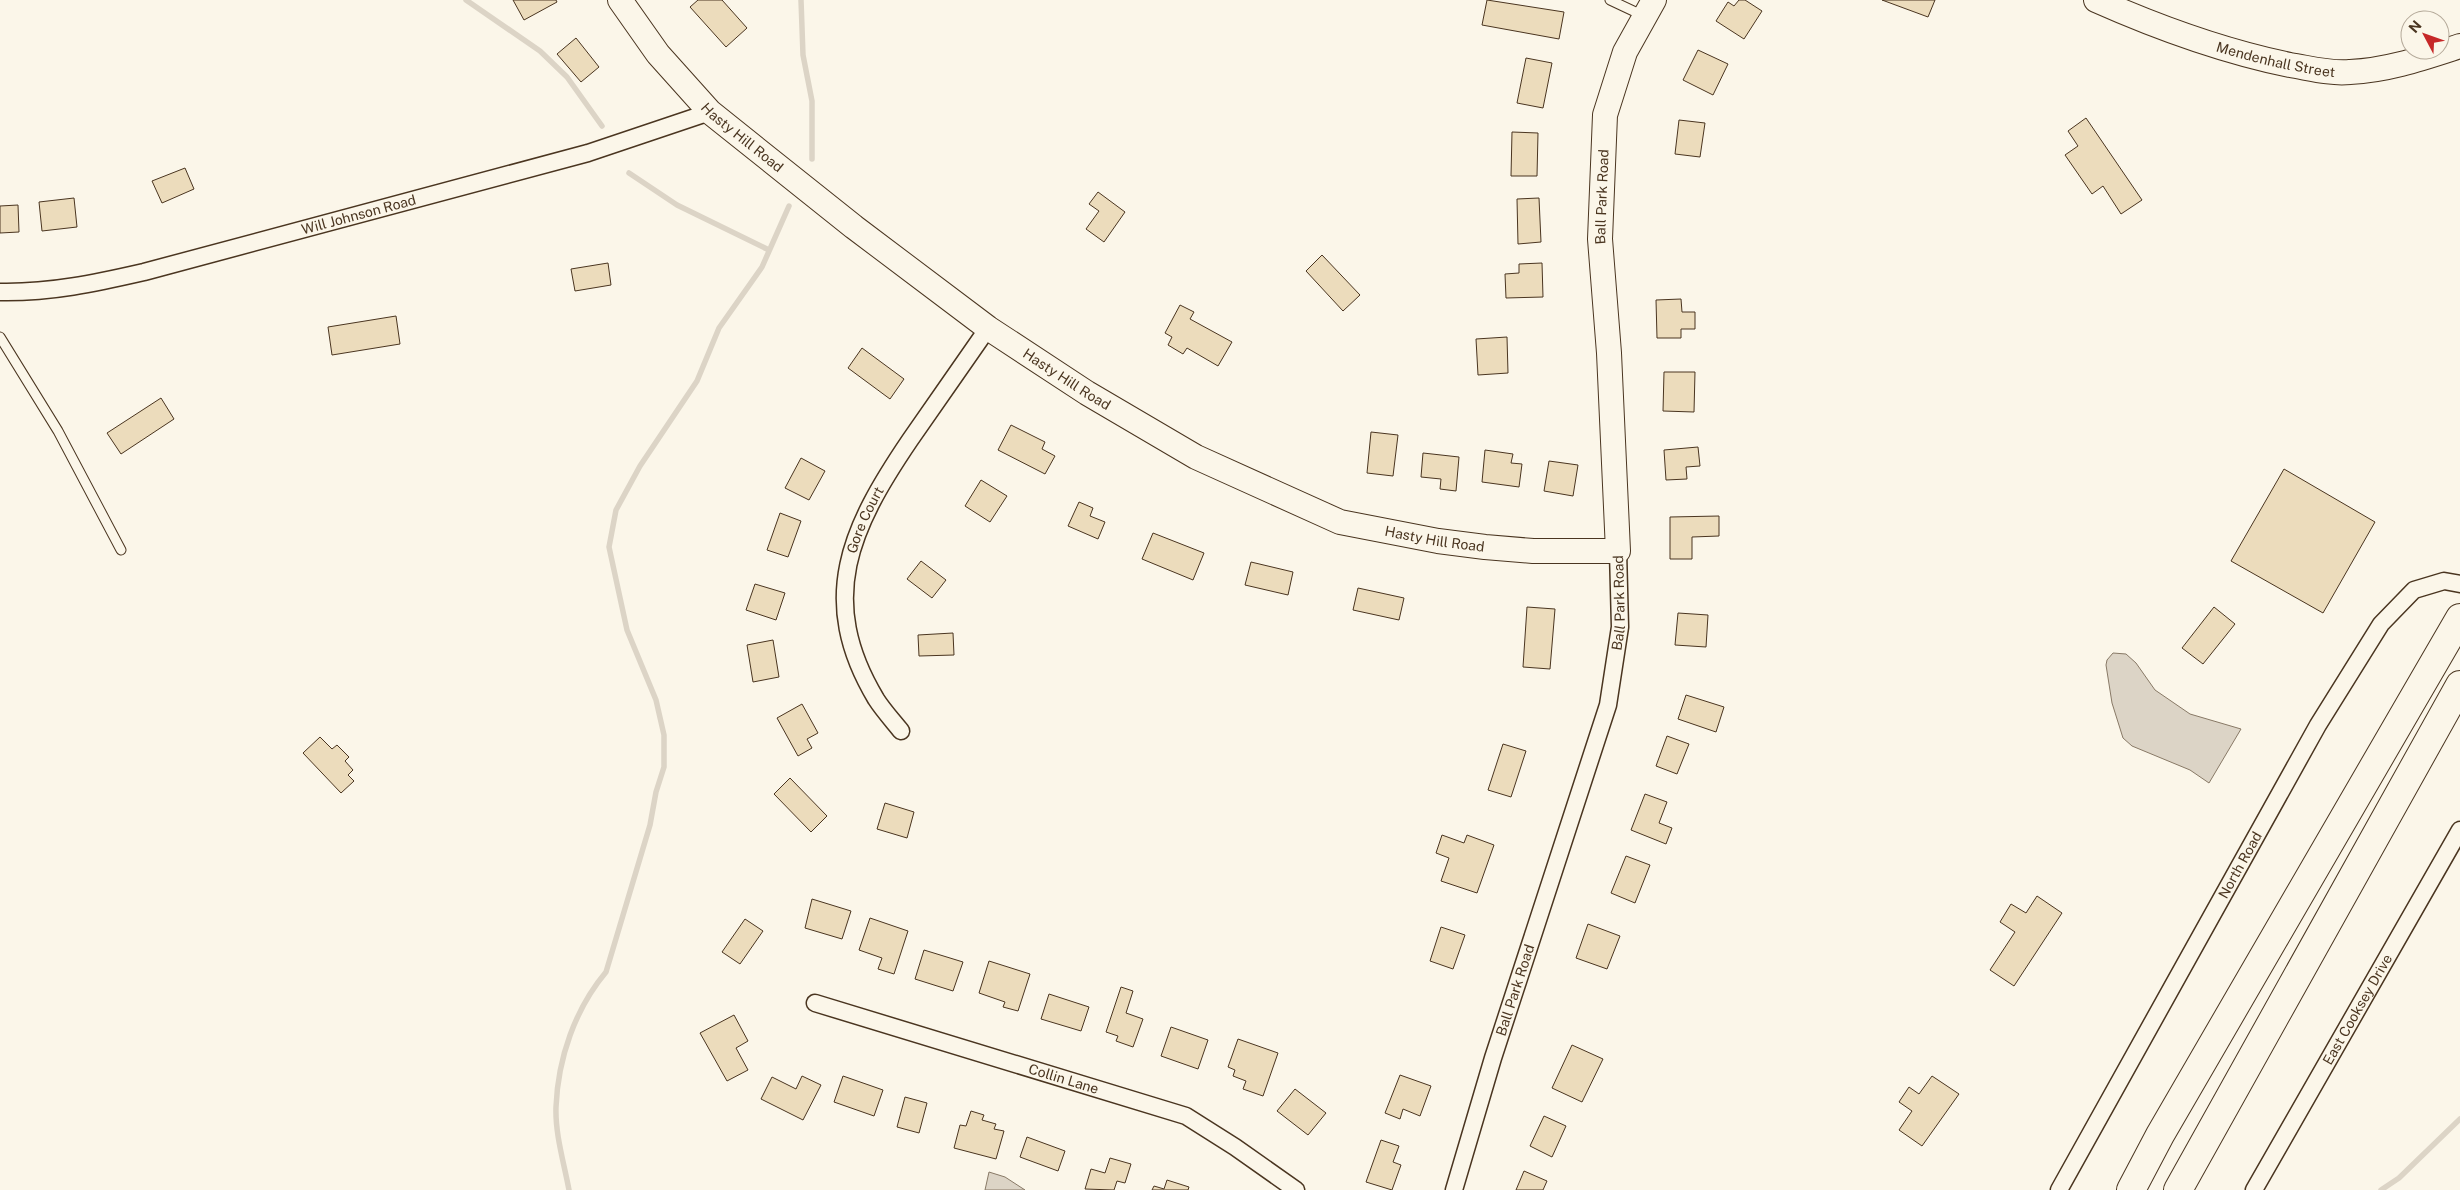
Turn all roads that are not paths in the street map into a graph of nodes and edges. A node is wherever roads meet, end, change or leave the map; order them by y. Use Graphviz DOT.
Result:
graph roads {
  1 [pos="620,0"];
  2 [pos="1610,0"];
  3 [pos="2096,0"];
  4 [pos="1650,8"];
  5 [pos="2460,46"];
  6 [pos="710,112"];
  7 [pos="0,292"];
  8 [pos="988,328"];
  9 [pos="0,337"];
  10 [pos="121,550"];
  11 [pos="1618,551"];
  12 [pos="2460,584"];
  13 [pos="2460,618"];
  14 [pos="2460,685"];
  15 [pos="902,731"];
  16 [pos="2460,830"];
  17 [pos="815,1003"];
  18 [pos="1296,1190"];
  19 [pos="1454,1190"];
  20 [pos="2059,1190"];
  21 [pos="2131,1190"];
  22 [pos="2178,1190"];
  23 [pos="2254,1190"];
  1 -- 6 [label="street, Hasty Hill Road"];
  2 -- 4 [label="lane"];
  3 -- 5 [label="street, Mendenhall Street"];
  4 -- 11 [label="street, Ball Park Road"];
  6 -- 7 [label="street, Will Johnson Road"];
  6 -- 8 [label="street, Hasty Hill Road"];
  8 -- 11 [label="street, Hasty Hill Road"];
  8 -- 15 [label="street, Gore Court"];
  9 -- 10 [label="lane"];
  11 -- 19 [label="street, Ball Park Road"];
  12 -- 20 [label="street, North Road"];
  13 -- 21 [label="highway"];
  14 -- 22 [label="highway"];
  16 -- 23 [label="street, East Cooksey Drive"];
  17 -- 18 [label="street, Collin Lane"];
}
